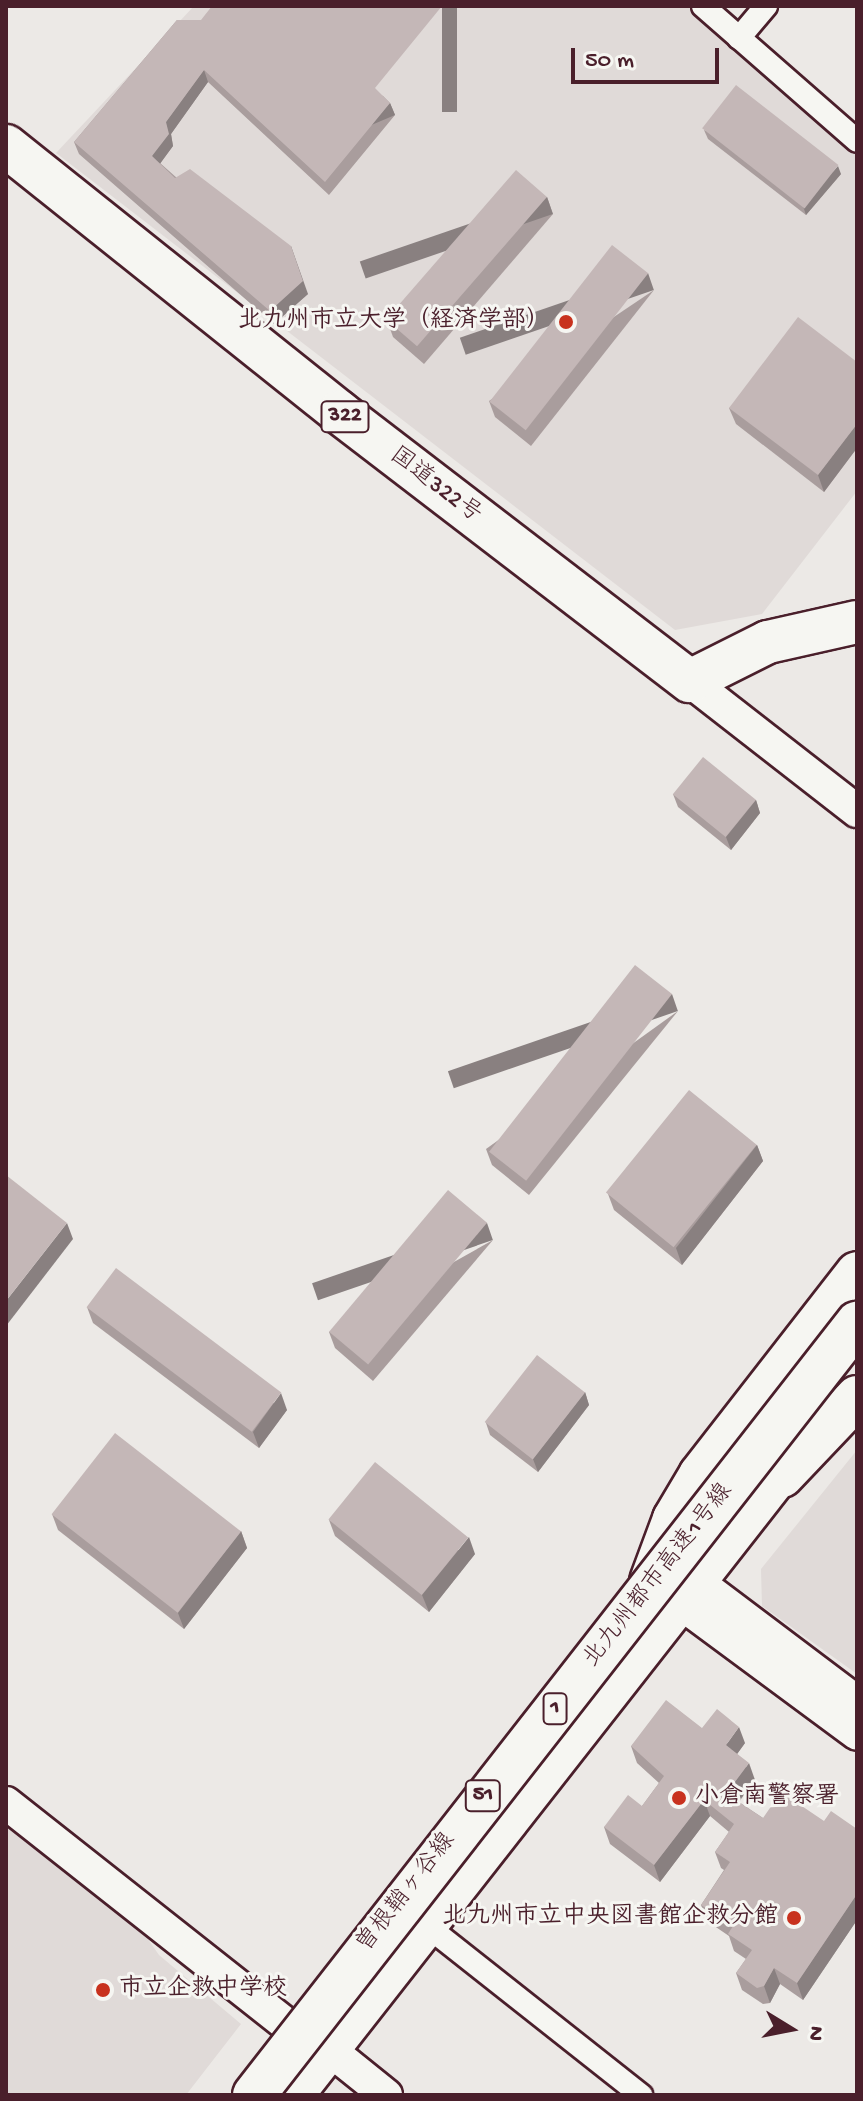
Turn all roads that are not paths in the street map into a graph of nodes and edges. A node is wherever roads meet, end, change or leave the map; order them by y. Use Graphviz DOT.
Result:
graph roads {
  1 [pos="703,6"];
  2 [pos="766,6"];
  3 [pos="739,38"];
  4 [pos="857,141"];
  5 [pos="6,146"];
  6 [pos="857,622"];
  7 [pos="690,681"];
  8 [pos="857,811"];
  9 [pos="851,1304"];
  10 [pos="857,1367"];
  11 [pos="857,1377"];
  12 [pos="857,1397"];
  13 [pos="782,1476"];
  14 [pos="659,1570"];
  15 [pos="692,1595"];
  16 [pos="857,1702"];
  17 [pos="857,1734"];
  18 [pos="6,1803"];
  19 [pos="427,1926"];
  20 [pos="315,2042"];
  21 [pos="253,2095"];
  22 [pos="288,2095"];
  23 [pos="296,2095"];
  24 [pos="386,2095"];
  25 [pos="641,2095"];
  1 -- 3 [label="street"];
  2 -- 3 [label="street"];
  3 -- 4 [label="street"];
  5 -- 7 [label="highway, 国道322号 / 322"];
  6 -- 7 [label="highway"];
  7 -- 8 [label="street"];
  9 -- 14 [label="highway"];
  9 -- 21 [label="highway, 北九州都市高速1号線 / 1, bridge"];
  10 -- 22 [label="highway, 北九州都市高速1号線 / 1"];
  11 -- 13 [label="main road, 曽根鞘ヶ谷線 / 51"];
  12 -- 13 [label="highway"];
  13 -- 15 [label="main road, 曽根鞘ヶ谷線 / 51"];
  14 -- 15 [label="street"];
  14 -- 20 [label="main road, 曽根鞘ヶ谷線 / 51"];
  15 -- 16 [label="street"];
  15 -- 17 [label="street"];
  15 -- 19 [label="main road, 曽根鞘ヶ谷線 / 51"];
  18 -- 20 [label="street"];
  19 -- 20 [label="main road, 曽根鞘ヶ谷線 / 51"];
  19 -- 25 [label="street"];
  20 -- 21 [label="main road, 曽根鞘ヶ谷線 / 51"];
  20 -- 23 [label="main road, 曽根鞘ヶ谷線 / 51"];
  20 -- 24 [label="street"];
}
